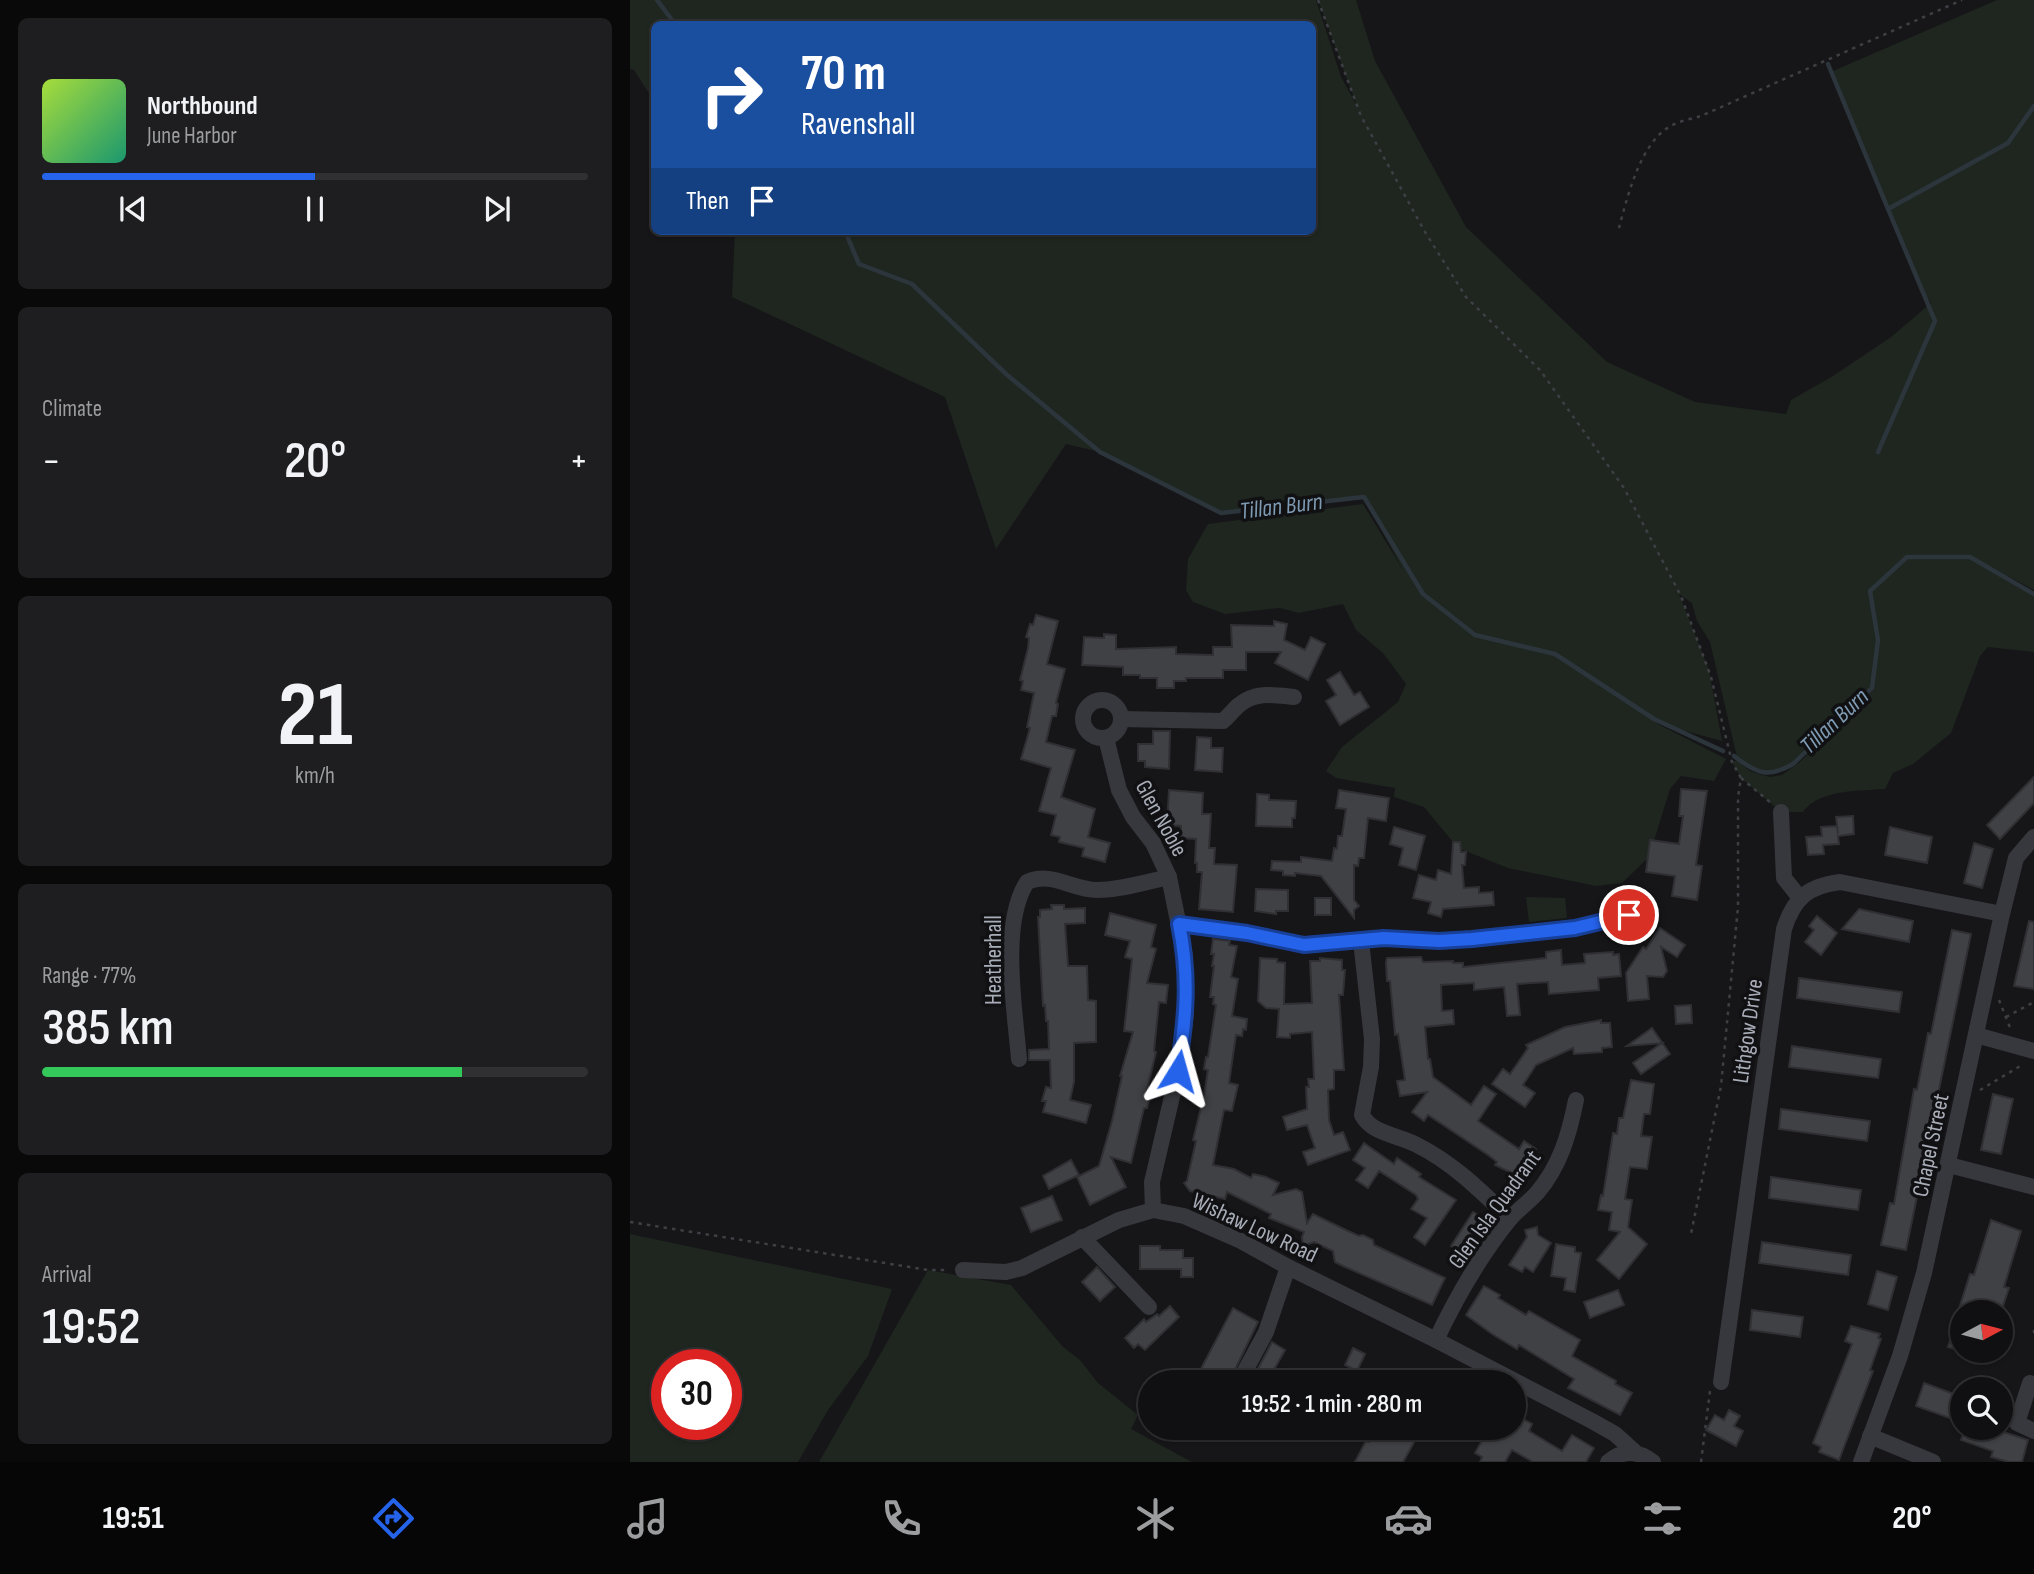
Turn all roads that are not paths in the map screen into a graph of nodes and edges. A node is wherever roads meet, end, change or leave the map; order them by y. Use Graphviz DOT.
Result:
graph roads {
  1 [pos="1294,697"];
  2 [pos="1121,719"];
  3 [pos="1106,738"];
  4 [pos="1781,812"];
  5 [pos="2034,837"];
  6 [pos="1169,877"];
  7 [pos="1800,898"];
  8 [pos="2002,914"];
  9 [pos="1629,915"];
  10 [pos="1179,924"];
  11 [pos="1361,941"];
  12 [pos="1976,1035"];
  13 [pos="2034,1051"];
  14 [pos="1019,1059"];
  15 [pos="1576,1100"];
  16 [pos="1949,1165"];
  17 [pos="2034,1187"];
  18 [pos="1153,1210"];
  19 [pos="1510,1219"];
  20 [pos="1082,1237"];
  21 [pos="1288,1267"];
  22 [pos="963,1270"];
  23 [pos="1149,1307"];
  24 [pos="1436,1340"];
  25 [pos="1245,1370"];
  26 [pos="1721,1382"];
  27 [pos="2030,1383"];
  28 [pos="1592,1421"];
  29 [pos="2034,1430"];
  30 [pos="1870,1436"];
  31 [pos="1636,1453"];
  32 [pos="1609,1461"];
  33 [pos="1653,1462"];
  34 [pos="1861,1462"];
  35 [pos="1933,1462"];
  1 -- 2 [label="street"];
  2 -- 3 [label="street"];
  2 -- 3 [label="street"];
  3 -- 6 [label="street, Glen Noble"];
  4 -- 7 [label="street"];
  5 -- 8 [label="street, Chapel Street"];
  6 -- 10 [label="street, Glen Noble"];
  6 -- 14 [label="street, Heatherhall"];
  7 -- 8 [label="street"];
  7 -- 26 [label="street, Lithgow Drive"];
  8 -- 12 [label="street, Chapel Street"];
  9 -- 11 [label="street"];
  10 -- 11 [label="street"];
  10 -- 18 [label="street, Glen Noble"];
  11 -- 19 [label="street"];
  12 -- 13 [label="street"];
  12 -- 16 [label="street, Chapel Street"];
  15 -- 19 [label="street, Glen Isla Quadrant"];
  16 -- 17 [label="street"];
  16 -- 30 [label="street, Chapel Street"];
  18 -- 20 [label="street, Wishaw Low Road"];
  18 -- 21 [label="street, Wishaw Low Road"];
  19 -- 24 [label="street, Glen Isla Quadrant"];
  20 -- 22 [label="street, Wishaw Low Road"];
  20 -- 23 [label="street"];
  21 -- 24 [label="street, Wishaw Low Road"];
  21 -- 25 [label="street"];
  24 -- 28 [label="street, Wishaw Low Road"];
  27 -- 29 [label="street"];
  28 -- 31 [label="street, Wishaw Low Road"];
  28 -- 32 [label="street"];
  30 -- 34 [label="street, Chapel Street"];
  30 -- 35 [label="street"];
  31 -- 32 [label="street"];
  31 -- 33 [label="street, Wishaw Low Road"];
}
